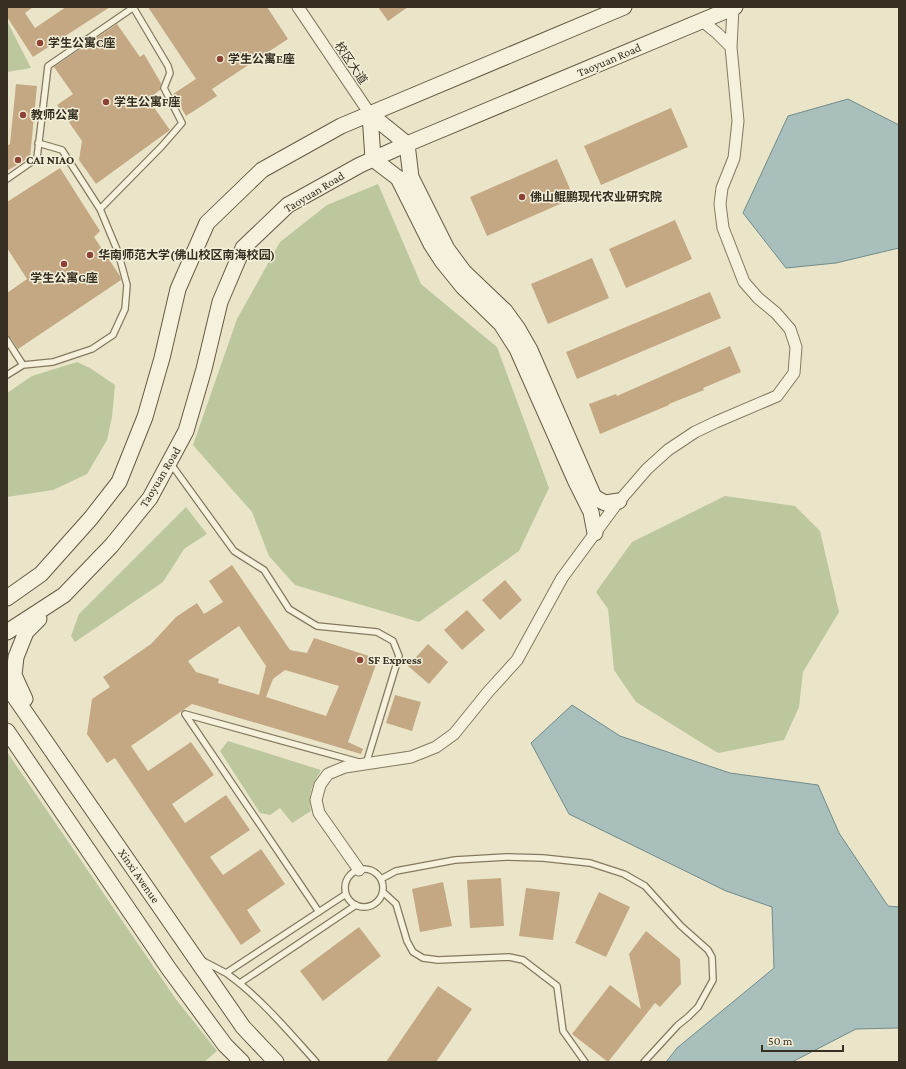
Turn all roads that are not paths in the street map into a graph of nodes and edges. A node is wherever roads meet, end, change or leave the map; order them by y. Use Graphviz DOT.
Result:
graph roads {
  1 [pos="133,7"];
  2 [pos="298,7"];
  3 [pos="624,7"];
  4 [pos="734,7"];
  5 [pos="702,21"];
  6 [pos="731,47"];
  7 [pos="370,114"];
  8 [pos="38,143"];
  9 [pos="407,144"];
  10 [pos="373,159"];
  11 [pos="7,179"];
  12 [pos="100,209"];
  13 [pos="7,340"];
  14 [pos="23,365"];
  15 [pos="7,375"];
  16 [pos="169,462"];
  17 [pos="619,501"];
  18 [pos="595,533"];
  19 [pos="41,574"];
  20 [pos="7,585"];
  21 [pos="64,595"];
  22 [pos="7,598"];
  23 [pos="7,632"];
  24 [pos="7,686"];
  25 [pos="7,731"];
  26 [pos="39,732"];
  27 [pos="366,764"];
  28 [pos="359,870"];
  29 [pos="381,879"];
  30 [pos="383,892"];
  31 [pos="346,894"];
  32 [pos="356,905"];
  33 [pos="319,912"];
  34 [pos="194,957"];
  35 [pos="226,973"];
  36 [pos="240,982"];
  37 [pos="242,1062"];
  38 [pos="276,1062"];
  39 [pos="316,1062"];
  40 [pos="585,1062"];
  41 [pos="644,1062"];
  1 -- 8 [label="lane"];
  1 -- 12 [label="lane"];
  2 -- 7 [label="street, 校区大道"];
  3 -- 7 [label="main road"];
  4 -- 5 [label="main road, Taoyuan Road"];
  4 -- 6 [label="street"];
  5 -- 6 [label="street"];
  5 -- 9 [label="main road, Taoyuan Road"];
  6 -- 17 [label="street"];
  7 -- 9 [label="main road"];
  7 -- 10 [label="main road"];
  7 -- 19 [label="main road"];
  8 -- 11 [label="lane"];
  8 -- 12 [label="lane"];
  9 -- 10 [label="main road, Taoyuan Road"];
  9 -- 17 [label="main road"];
  10 -- 16 [label="main road, Taoyuan Road"];
  10 -- 18 [label="main road"];
  12 -- 14 [label="lane"];
  13 -- 14 [label="lane"];
  14 -- 15 [label="lane"];
  16 -- 21 [label="main road, Taoyuan Road"];
  16 -- 27 [label="lane"];
  17 -- 18 [label="street"];
  18 -- 27 [label="street"];
  19 -- 20 [label="main road"];
  19 -- 22 [label="main road"];
  21 -- 23 [label="main road, Taoyuan Road"];
  21 -- 26 [label="main road"];
  24 -- 26 [label="main road, Xinxi Avenue"];
  25 -- 37 [label="main road"];
  26 -- 34 [label="main road, Xinxi Avenue"];
  27 -- 28 [label="street"];
  27 -- 33 [label="lane"];
  28 -- 29 [label="lane"];
  28 -- 31 [label="lane"];
  29 -- 30 [label="lane"];
  29 -- 41 [label="lane"];
  30 -- 32 [label="lane"];
  30 -- 40 [label="lane"];
  31 -- 32 [label="lane"];
  31 -- 33 [label="lane"];
  32 -- 36 [label="lane"];
  33 -- 35 [label="lane"];
  34 -- 35 [label="lane"];
  34 -- 38 [label="main road, Xinxi Avenue"];
  35 -- 36 [label="lane"];
  36 -- 39 [label="lane"];
}
